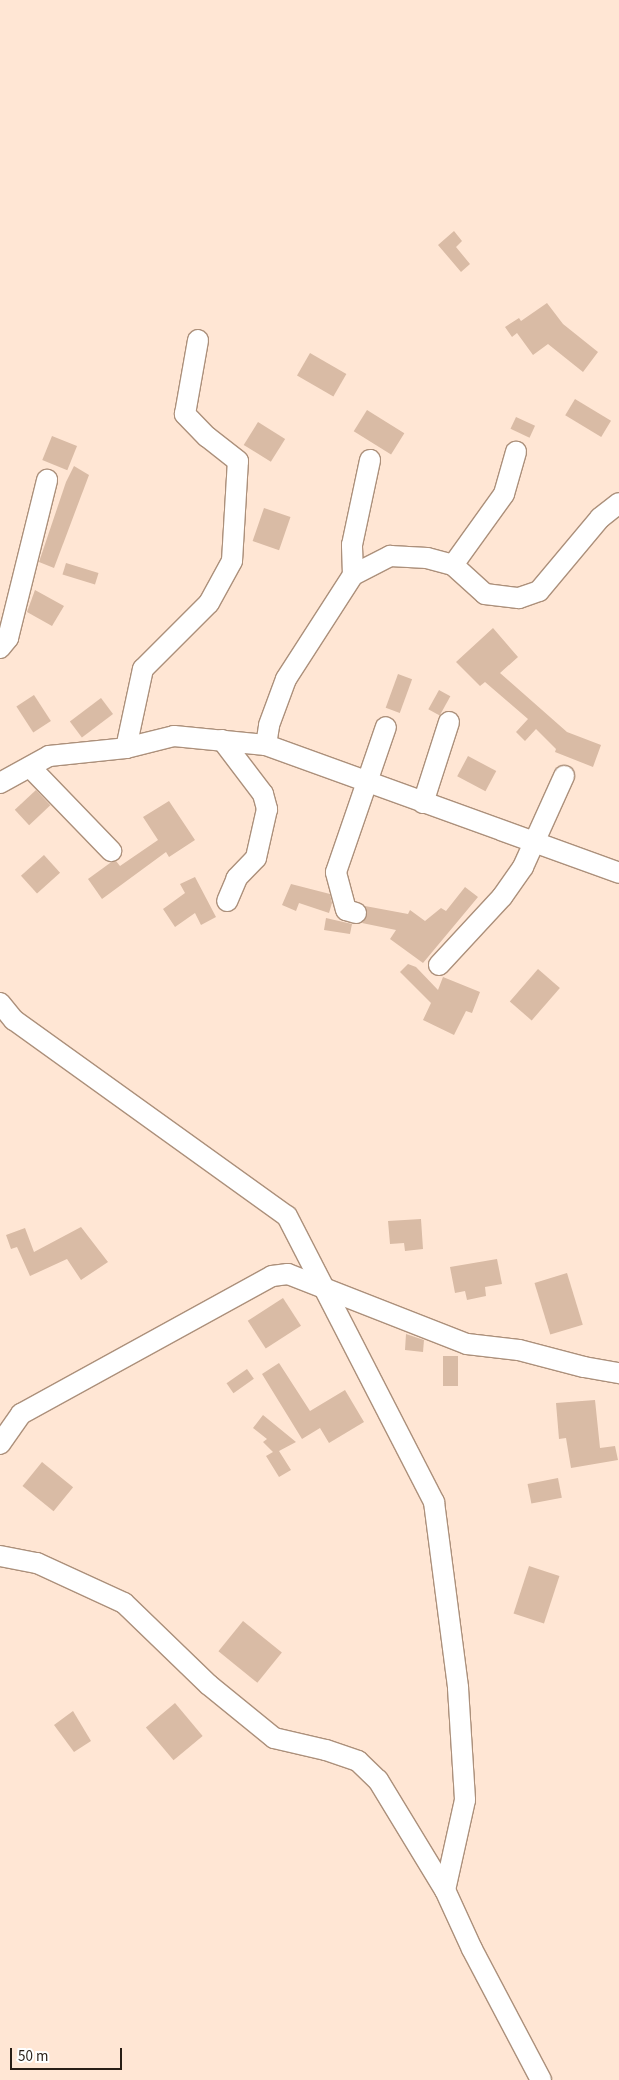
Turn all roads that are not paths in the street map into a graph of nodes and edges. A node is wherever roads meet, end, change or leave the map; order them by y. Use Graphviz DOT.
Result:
graph roads {
  1 [pos="198,340"];
  2 [pos="516,452"];
  3 [pos="370,460"];
  4 [pos="47,480"];
  5 [pos="619,503"];
  6 [pos="452,565"];
  7 [pos="352,575"];
  8 [pos="6,612"];
  9 [pos="0,648"];
  10 [pos="449,722"];
  11 [pos="386,727"];
  12 [pos="222,740"];
  13 [pos="266,745"];
  14 [pos="126,748"];
  15 [pos="30,766"];
  16 [pos="564,776"];
  17 [pos="0,783"];
  18 [pos="368,783"];
  19 [pos="423,802"];
  20 [pos="532,842"];
  21 [pos="111,851"];
  22 [pos="619,872"];
  23 [pos="227,901"];
  24 [pos="356,913"];
  25 [pos="439,966"];
  26 [pos="0,1003"];
  27 [pos="325,1289"];
  28 [pos="619,1373"];
  29 [pos="0,1444"];
  30 [pos="0,1556"];
  31 [pos="445,1890"];
  32 [pos="541,2080"];
  1 -- 14 [label="street"];
  2 -- 6 [label="street"];
  3 -- 7 [label="street"];
  4 -- 8 [label="street"];
  5 -- 6 [label="street"];
  6 -- 7 [label="street"];
  7 -- 13 [label="street"];
  8 -- 9 [label="street"];
  10 -- 19 [label="street"];
  11 -- 18 [label="street"];
  12 -- 13 [label="street"];
  12 -- 14 [label="street"];
  12 -- 23 [label="street"];
  13 -- 18 [label="street"];
  14 -- 15 [label="street"];
  15 -- 17 [label="street"];
  15 -- 21 [label="street"];
  16 -- 20 [label="street"];
  18 -- 19 [label="street"];
  18 -- 24 [label="street"];
  19 -- 20 [label="street"];
  20 -- 22 [label="street"];
  20 -- 25 [label="street"];
  26 -- 27 [label="street"];
  27 -- 28 [label="street"];
  27 -- 29 [label="street"];
  27 -- 31 [label="street"];
  30 -- 31 [label="street"];
  31 -- 32 [label="street"];
}
